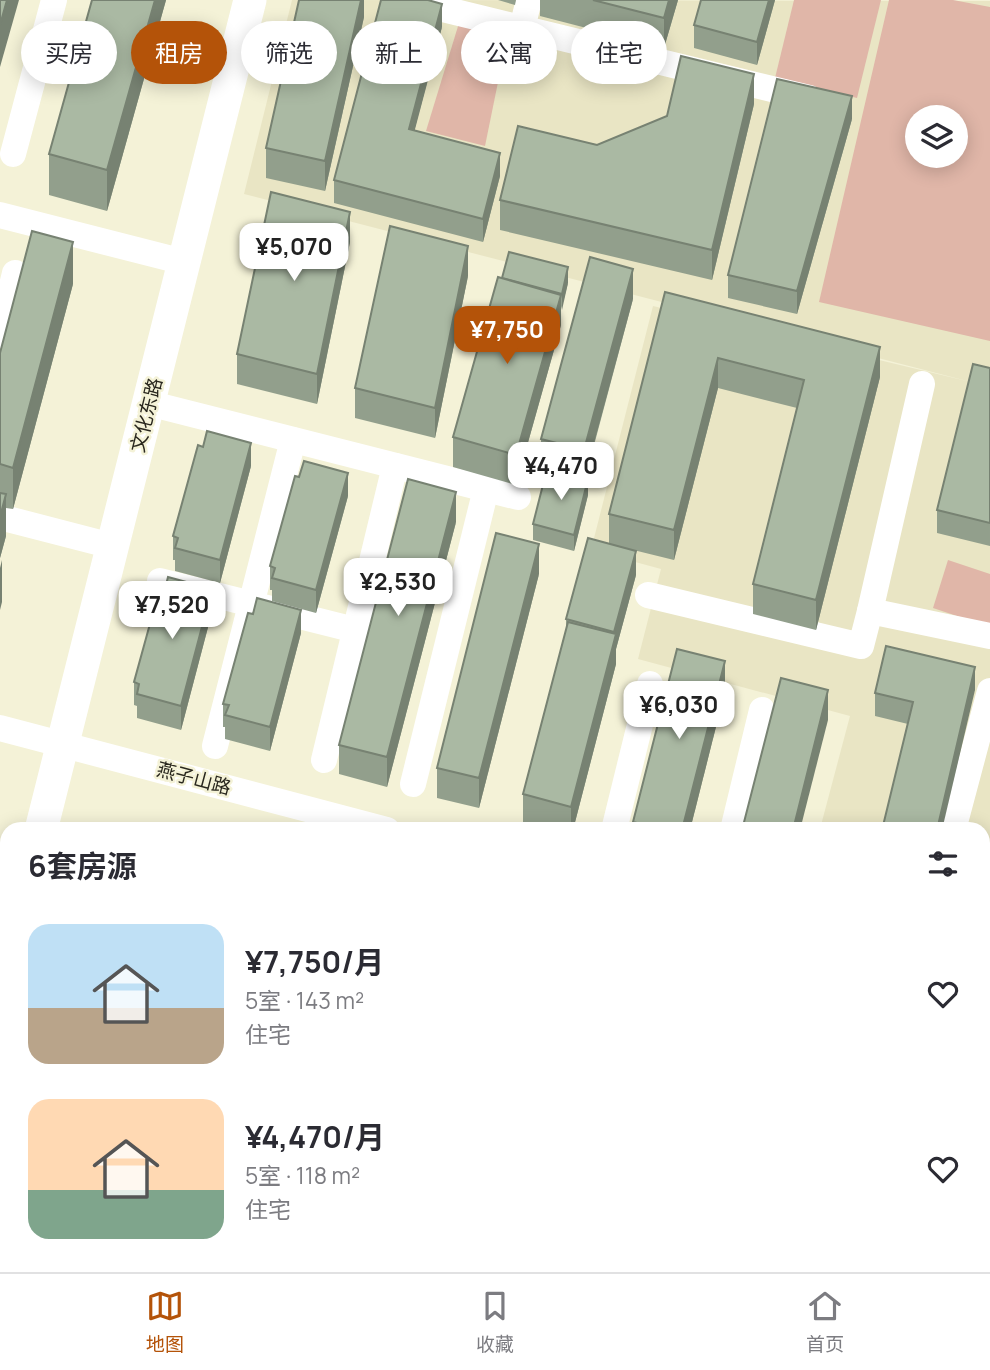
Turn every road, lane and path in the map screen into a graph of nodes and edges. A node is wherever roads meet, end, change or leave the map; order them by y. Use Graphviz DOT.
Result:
graph roads {
  1 [pos="54,0"];
  2 [pos="250,0"];
  3 [pos="529,0"];
  4 [pos="418,1"];
  5 [pos="495,21"];
  6 [pos="524,21"];
  7 [pos="557,36"];
  8 [pos="832,103"];
  9 [pos="13,154"];
  10 [pos="0,215"];
  11 [pos="184,262"];
  12 [pos="15,273"];
  13 [pos="0,335"];
  14 [pos="922,384"];
  15 [pos="148,403"];
  16 [pos="293,440"];
  17 [pos="395,466"];
  18 [pos="486,489"];
  19 [pos="518,497"];
  20 [pos="0,517"];
  21 [pos="112,546"];
  22 [pos="160,581"];
  23 [pos="648,595"];
  24 [pos="251,604"];
  25 [pos="870,611"];
  26 [pos="355,630"];
  27 [pos="990,636"];
  28 [pos="650,684"];
  29 [pos="990,691"];
  30 [pos="762,710"];
  31 [pos="0,728"];
  32 [pos="0,746"];
  33 [pos="215,746"];
  34 [pos="60,753"];
  35 [pos="324,760"];
  36 [pos="413,784"];
  37 [pos="43,822"];
  38 [pos="290,822"];
  39 [pos="353,822"];
  40 [pos="616,822"];
  41 [pos="735,822"];
  42 [pos="955,822"];
  1 -- 9 [label="street"];
  2 -- 11 [label="main road, 文化东路"];
  3 -- 6 [label="street"];
  4 -- 5 [label="street"];
  7 -- 8 [label="street"];
  10 -- 11 [label="street"];
  11 -- 15 [label="main road, 文化东路"];
  12 -- 13 [label="street"];
  14 -- 25 [label="street"];
  15 -- 16 [label="street"];
  15 -- 21 [label="main road, 文化东路"];
  16 -- 17 [label="street"];
  16 -- 24 [label="street"];
  17 -- 18 [label="street"];
  17 -- 26 [label="street"];
  18 -- 19 [label="street"];
  18 -- 36 [label="street"];
  20 -- 21 [label="street"];
  21 -- 34 [label="main road, 文化东路"];
  22 -- 24 [label="street"];
  23 -- 25 [label="street"];
  24 -- 26 [label="street"];
  24 -- 33 [label="street"];
  25 -- 27 [label="street"];
  26 -- 35 [label="street"];
  28 -- 40 [label="street"];
  29 -- 42 [label="street"];
  30 -- 41 [label="street"];
  31 -- 34 [label="street, 燕子山路"];
  32 -- 34 [label="street, 燕子山路"];
  34 -- 37 [label="main road, 文化东路"];
  34 -- 38 [label="street, 燕子山路"];
  34 -- 39 [label="street, 燕子山路"];
}
